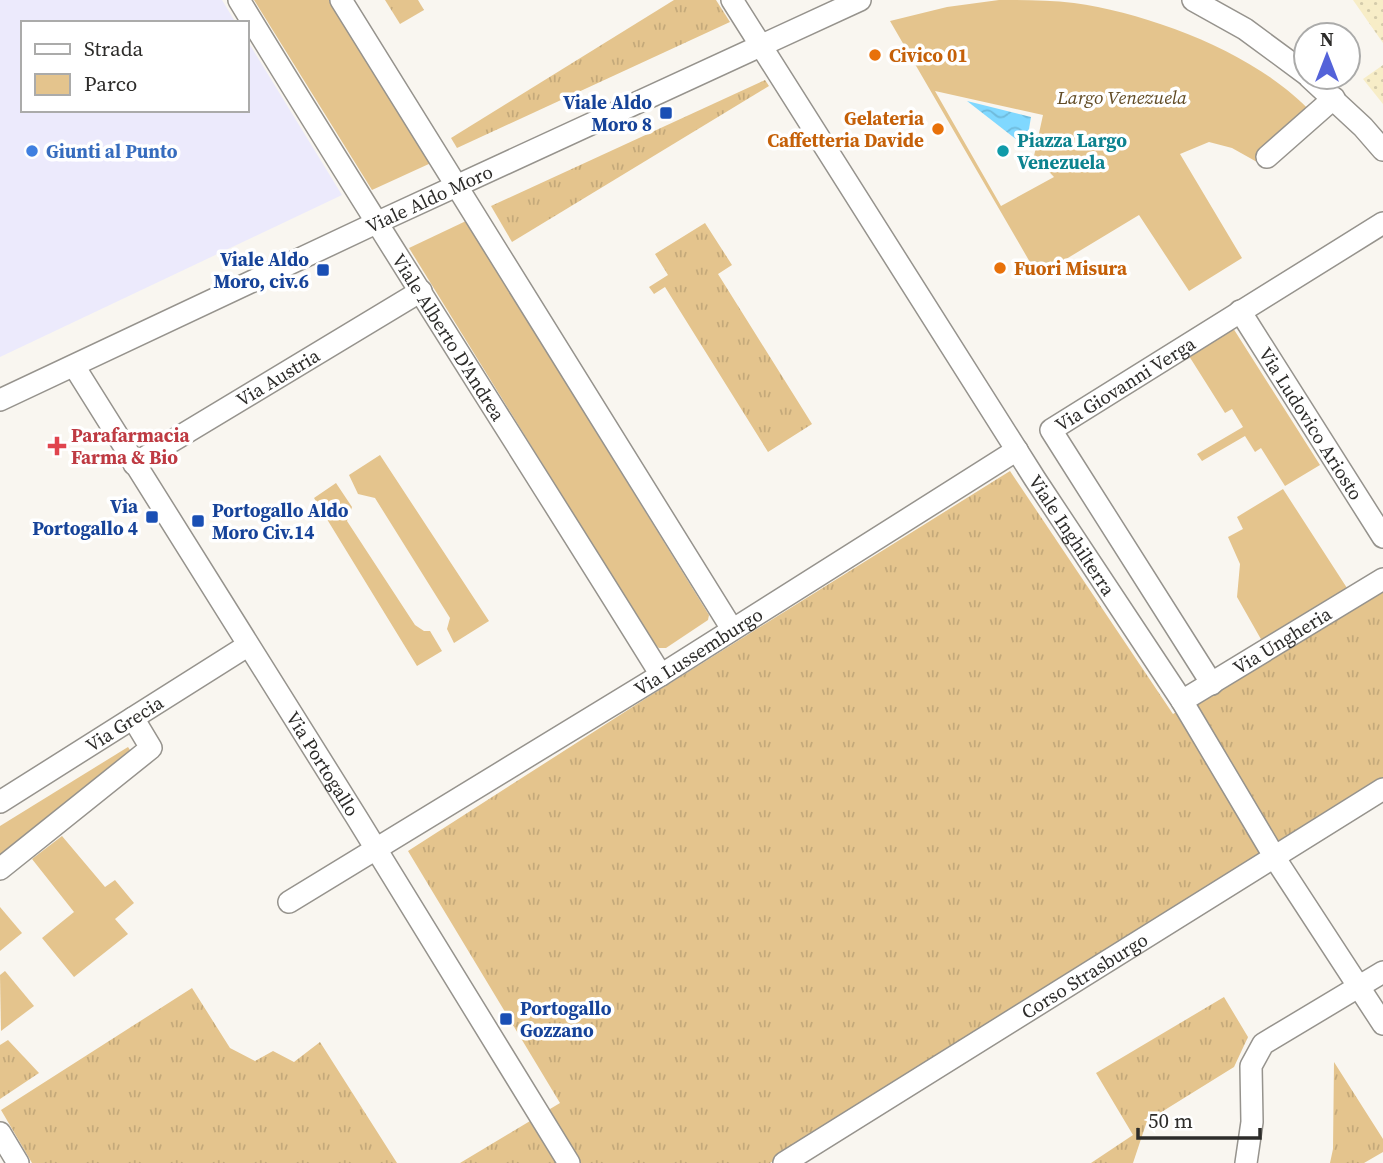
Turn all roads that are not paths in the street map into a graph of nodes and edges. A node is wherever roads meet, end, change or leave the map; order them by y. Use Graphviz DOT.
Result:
graph roads {
  1 [pos="239,0"];
  2 [pos="341,0"];
  3 [pos="732,0"];
  4 [pos="860,0"];
  5 [pos="1193,0"];
  6 [pos="760,45"];
  7 [pos="1292,62"];
  8 [pos="1326,91"];
  9 [pos="1334,98"];
  10 [pos="1383,150"];
  11 [pos="1267,157"];
  12 [pos="457,185"];
  13 [pos="376,223"];
  14 [pos="1383,223"];
  15 [pos="421,290"];
  16 [pos="1240,311"];
  17 [pos="74,366"];
  18 [pos="0,400"];
  19 [pos="1017,450"];
  20 [pos="134,464"];
  21 [pos="1383,537"];
  22 [pos="1383,579"];
  23 [pos="732,629"];
  24 [pos="247,646"];
  25 [pos="661,675"];
  26 [pos="1212,684"];
  27 [pos="1182,701"];
  28 [pos="133,718"];
  29 [pos="1383,789"];
  30 [pos="0,802"];
  31 [pos="375,848"];
  32 [pos="1274,857"];
  33 [pos="0,869"];
  34 [pos="289,902"];
  35 [pos="1383,972"];
  36 [pos="1358,987"];
  37 [pos="1383,1024"];
  38 [pos="569,1163"];
  39 [pos="784,1163"];
  40 [pos="1246,1163"];
  1 -- 13 [label="street, Viale Alberto D'Andrea"];
  2 -- 12 [label="street"];
  3 -- 6 [label="street, Viale Inghilterra"];
  4 -- 6 [label="street, Viale Aldo Moro"];
  5 -- 7 [label="street"];
  6 -- 12 [label="street, Viale Aldo Moro"];
  6 -- 19 [label="street, Viale Inghilterra"];
  8 -- 9 [label="street"];
  9 -- 10 [label="street"];
  9 -- 11 [label="street"];
  12 -- 13 [label="street, Viale Aldo Moro"];
  12 -- 23 [label="street"];
  13 -- 15 [label="street, Viale Alberto D'Andrea"];
  13 -- 17 [label="street, Viale Aldo Moro"];
  14 -- 16 [label="street, Via Giovanni Verga"];
  15 -- 20 [label="street, Via Austria"];
  15 -- 25 [label="street, Viale Alberto D'Andrea"];
  16 -- 21 [label="street, Via Ludovico Ariosto"];
  16 -- 26 [label="street, Via Giovanni Verga"];
  17 -- 18 [label="street, Viale Aldo Moro"];
  17 -- 20 [label="street, Via Portogallo"];
  19 -- 23 [label="street, Via Lussemburgo"];
  19 -- 27 [label="street, Viale Inghilterra"];
  20 -- 24 [label="street, Via Portogallo"];
  22 -- 26 [label="street, Via Ungheria"];
  23 -- 25 [label="street, Via Lussemburgo"];
  24 -- 28 [label="street, Via Grecia"];
  24 -- 31 [label="street, Via Portogallo"];
  25 -- 31 [label="street, Via Lussemburgo"];
  26 -- 27 [label="street, Via Ungheria"];
  27 -- 32 [label="street, Viale Inghilterra"];
  28 -- 30 [label="street, Via Grecia"];
  28 -- 33 [label="street"];
  29 -- 32 [label="street, Corso Strasburgo"];
  31 -- 34 [label="street, Via Lussemburgo"];
  31 -- 38 [label="street, Via Portogallo"];
  32 -- 36 [label="street, Viale Inghilterra"];
  32 -- 39 [label="street, Corso Strasburgo"];
  35 -- 36 [label="street"];
  36 -- 37 [label="street, Viale Inghilterra"];
  36 -- 40 [label="street"];
}
